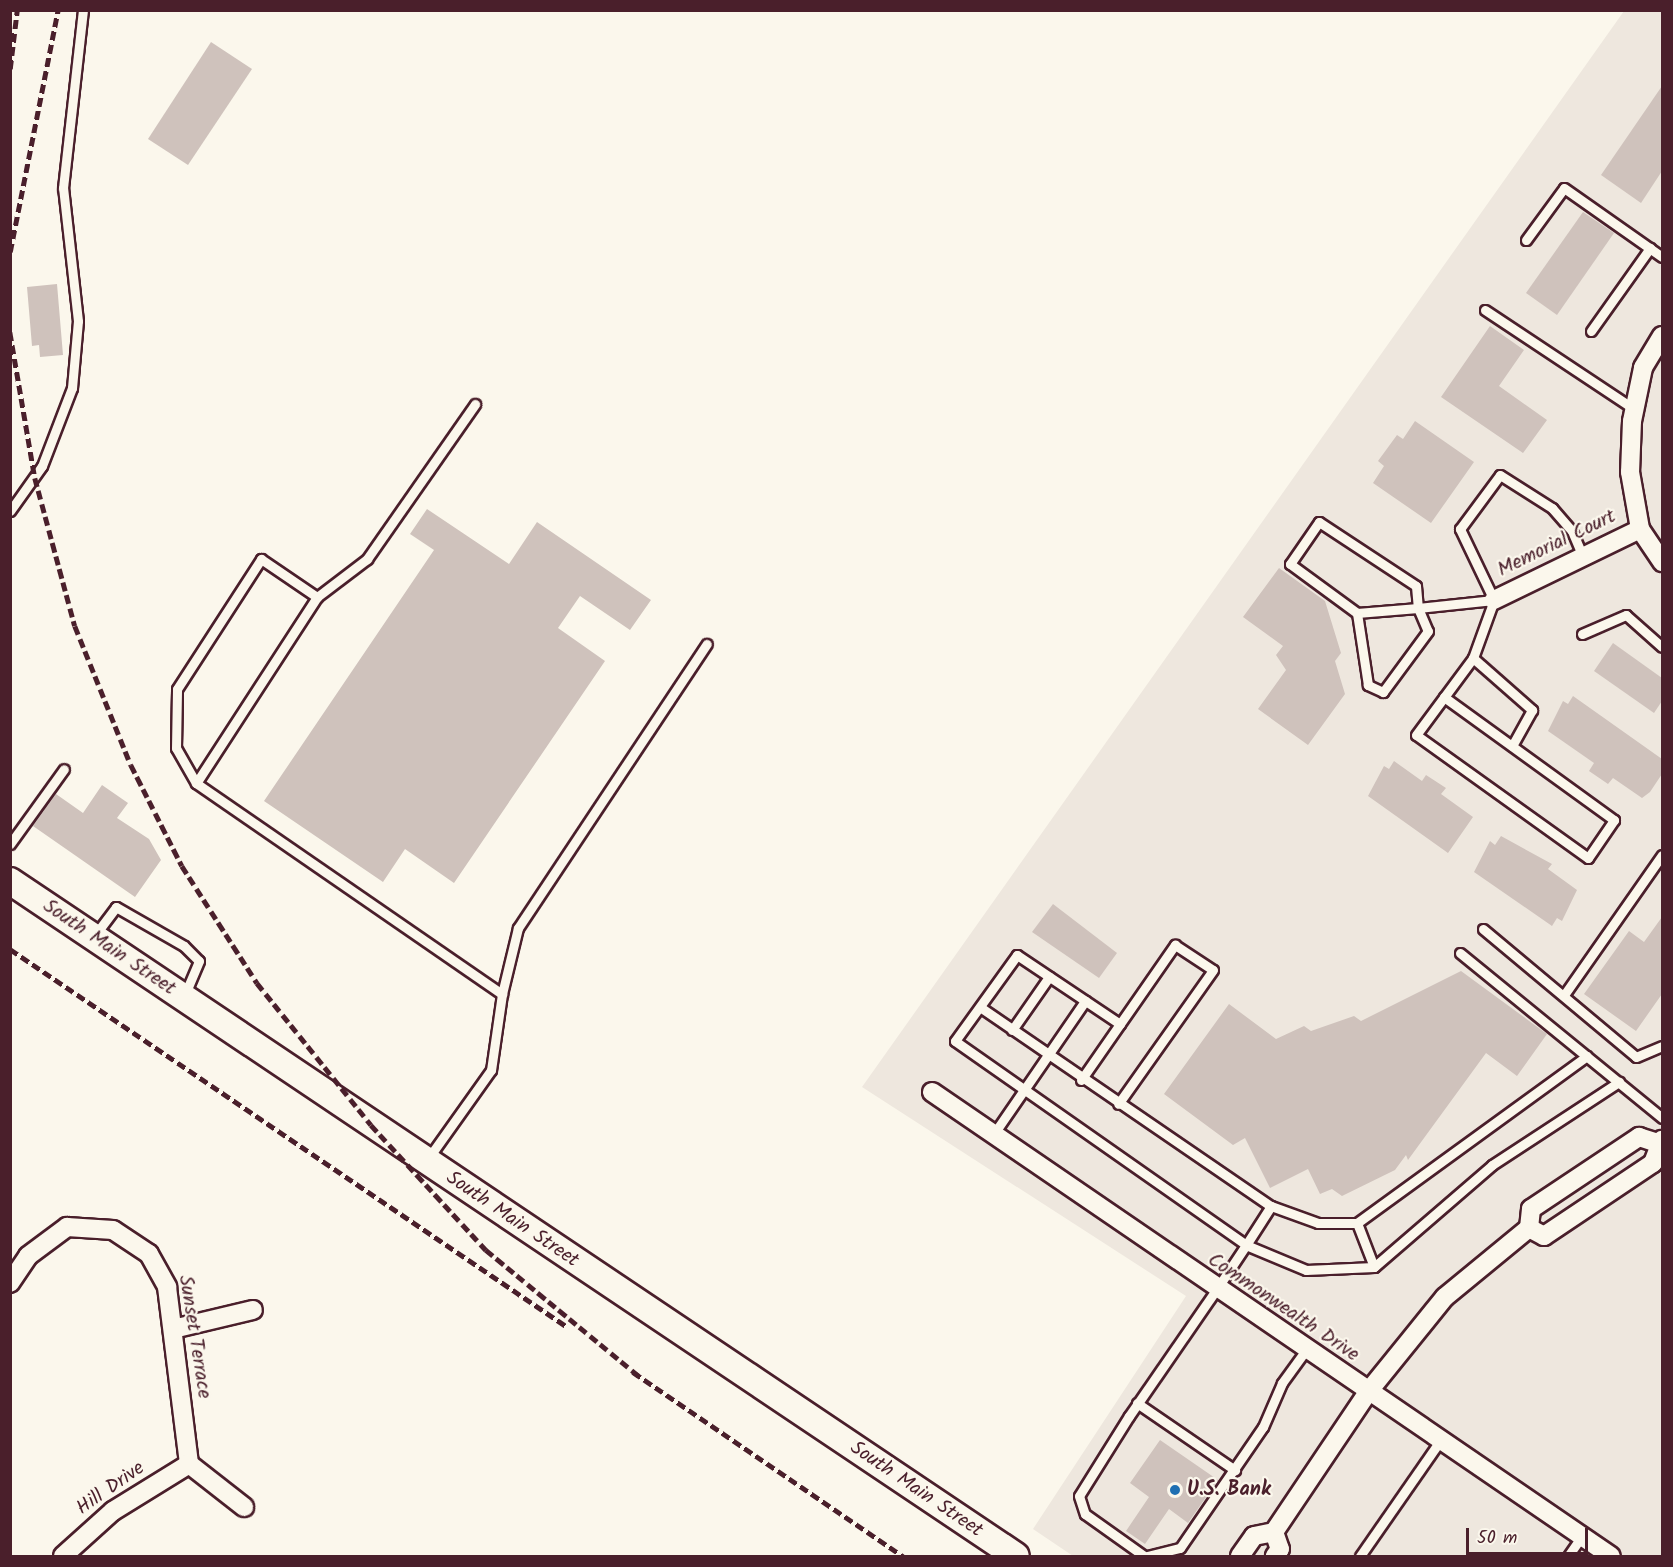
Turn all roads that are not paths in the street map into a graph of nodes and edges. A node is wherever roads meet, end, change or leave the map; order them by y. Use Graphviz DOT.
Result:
graph roads {
  1 [pos="83,10"];
  2 [pos="1526,240"];
  3 [pos="1650,248"];
  4 [pos="1662,257"];
  5 [pos="1485,310"];
  6 [pos="1591,332"];
  7 [pos="1662,336"];
  8 [pos="475,404"];
  9 [pos="1634,409"];
  10 [pos="10,511"];
  11 [pos="1640,529"];
  12 [pos="1583,556"];
  13 [pos="1662,562"];
  14 [pos="317,597"];
  15 [pos="1494,600"];
  16 [pos="1418,608"];
  17 [pos="1357,613"];
  18 [pos="1582,634"];
  19 [pos="707,644"];
  20 [pos="1662,647"];
  21 [pos="1473,658"];
  22 [pos="1444,698"];
  23 [pos="1512,747"];
  24 [pos="64,769"];
  25 [pos="196,783"];
  26 [pos="10,844"];
  27 [pos="1662,855"];
  28 [pos="10,881"];
  29 [pos="1483,929"];
  30 [pos="93,937"];
  31 [pos="1460,953"];
  32 [pos="1049,977"];
  33 [pos="502,994"];
  34 [pos="1564,995"];
  35 [pos="184,999"];
  36 [pos="1085,1001"];
  37 [pos="980,1007"];
  38 [pos="1120,1024"];
  39 [pos="1012,1030"];
  40 [pos="1662,1046"];
  41 [pos="1047,1055"];
  42 [pos="1587,1056"];
  43 [pos="1081,1080"];
  44 [pos="1619,1082"];
  45 [pos="1023,1089"];
  46 [pos="932,1092"];
  47 [pos="1118,1104"];
  48 [pos="1662,1118"];
  49 [pos="993,1135"];
  50 [pos="1660,1141"];
  51 [pos="425,1162"];
  52 [pos="1271,1206"];
  53 [pos="1357,1223"];
  54 [pos="1529,1228"];
  55 [pos="1246,1245"];
  56 [pos="1374,1267"];
  57 [pos="10,1283"];
  58 [pos="1216,1290"];
  59 [pos="253,1310"];
  60 [pos="173,1329"];
  61 [pos="1306,1350"];
  62 [pos="1368,1392"];
  63 [pos="1137,1403"];
  64 [pos="1440,1441"];
  65 [pos="189,1464"];
  66 [pos="1235,1470"];
  67 [pos="244,1508"];
  68 [pos="1274,1532"];
  69 [pos="1582,1536"];
  70 [pos="63,1557"];
  71 [pos="1016,1557"];
  72 [pos="1145,1557"];
  73 [pos="1240,1557"];
  74 [pos="1275,1557"];
  75 [pos="1360,1557"];
  76 [pos="1568,1557"];
  77 [pos="1611,1557"];
  1 -- 10 [label="lane"];
  2 -- 3 [label="lane"];
  3 -- 4 [label="lane"];
  3 -- 6 [label="lane"];
  5 -- 9 [label="lane"];
  7 -- 9 [label="street"];
  8 -- 14 [label="lane"];
  9 -- 11 [label="street"];
  11 -- 12 [label="street, Memorial Court"];
  11 -- 13 [label="street"];
  12 -- 15 [label="street, Memorial Court"];
  12 -- 15 [label="lane"];
  14 -- 25 [label="lane"];
  14 -- 25 [label="lane"];
  15 -- 16 [label="lane"];
  15 -- 21 [label="lane"];
  16 -- 17 [label="lane"];
  16 -- 17 [label="lane"];
  16 -- 17 [label="lane"];
  18 -- 20 [label="lane"];
  19 -- 33 [label="lane"];
  21 -- 22 [label="lane"];
  21 -- 23 [label="lane"];
  22 -- 23 [label="lane"];
  22 -- 23 [label="lane"];
  24 -- 26 [label="lane"];
  25 -- 33 [label="lane"];
  27 -- 34 [label="lane"];
  28 -- 30 [label="street, South Main Street"];
  29 -- 34 [label="lane"];
  30 -- 35 [label="street, South Main Street"];
  30 -- 35 [label="lane"];
  31 -- 42 [label="lane"];
  32 -- 36 [label="lane"];
  32 -- 37 [label="lane"];
  32 -- 39 [label="lane"];
  33 -- 51 [label="lane"];
  34 -- 40 [label="lane"];
  35 -- 51 [label="street, South Main Street"];
  36 -- 38 [label="lane"];
  36 -- 41 [label="lane"];
  37 -- 39 [label="lane"];
  37 -- 45 [label="lane"];
  38 -- 43 [label="lane"];
  38 -- 47 [label="lane"];
  39 -- 41 [label="lane"];
  41 -- 43 [label="lane"];
  41 -- 45 [label="lane"];
  42 -- 44 [label="lane"];
  42 -- 53 [label="lane"];
  43 -- 47 [label="lane"];
  44 -- 48 [label="lane"];
  44 -- 56 [label="lane"];
  45 -- 49 [label="lane"];
  45 -- 55 [label="lane"];
  46 -- 49 [label="street, Commonwealth Drive"];
  47 -- 52 [label="lane"];
  49 -- 58 [label="street, Commonwealth Drive"];
  50 -- 54 [label="street"];
  50 -- 54 [label="street"];
  51 -- 71 [label="street, South Main Street"];
  52 -- 53 [label="lane"];
  52 -- 55 [label="lane"];
  53 -- 56 [label="lane"];
  54 -- 62 [label="street"];
  55 -- 56 [label="lane"];
  55 -- 58 [label="lane"];
  57 -- 60 [label="street, Sunset Terrace"];
  58 -- 61 [label="street, Commonwealth Drive"];
  58 -- 63 [label="lane"];
  59 -- 60 [label="street"];
  60 -- 65 [label="street, Sunset Terrace"];
  61 -- 62 [label="street, Commonwealth Drive"];
  61 -- 66 [label="lane"];
  62 -- 64 [label="street, Commonwealth Drive"];
  62 -- 68 [label="street"];
  63 -- 66 [label="lane"];
  63 -- 72 [label="lane"];
  64 -- 69 [label="street, Commonwealth Drive"];
  64 -- 75 [label="lane"];
  65 -- 67 [label="street"];
  65 -- 70 [label="street, Hill Drive"];
  66 -- 72 [label="lane"];
  68 -- 73 [label="street"];
  68 -- 74 [label="street"];
  69 -- 76 [label="lane"];
  69 -- 77 [label="street, Commonwealth Drive"];
}
